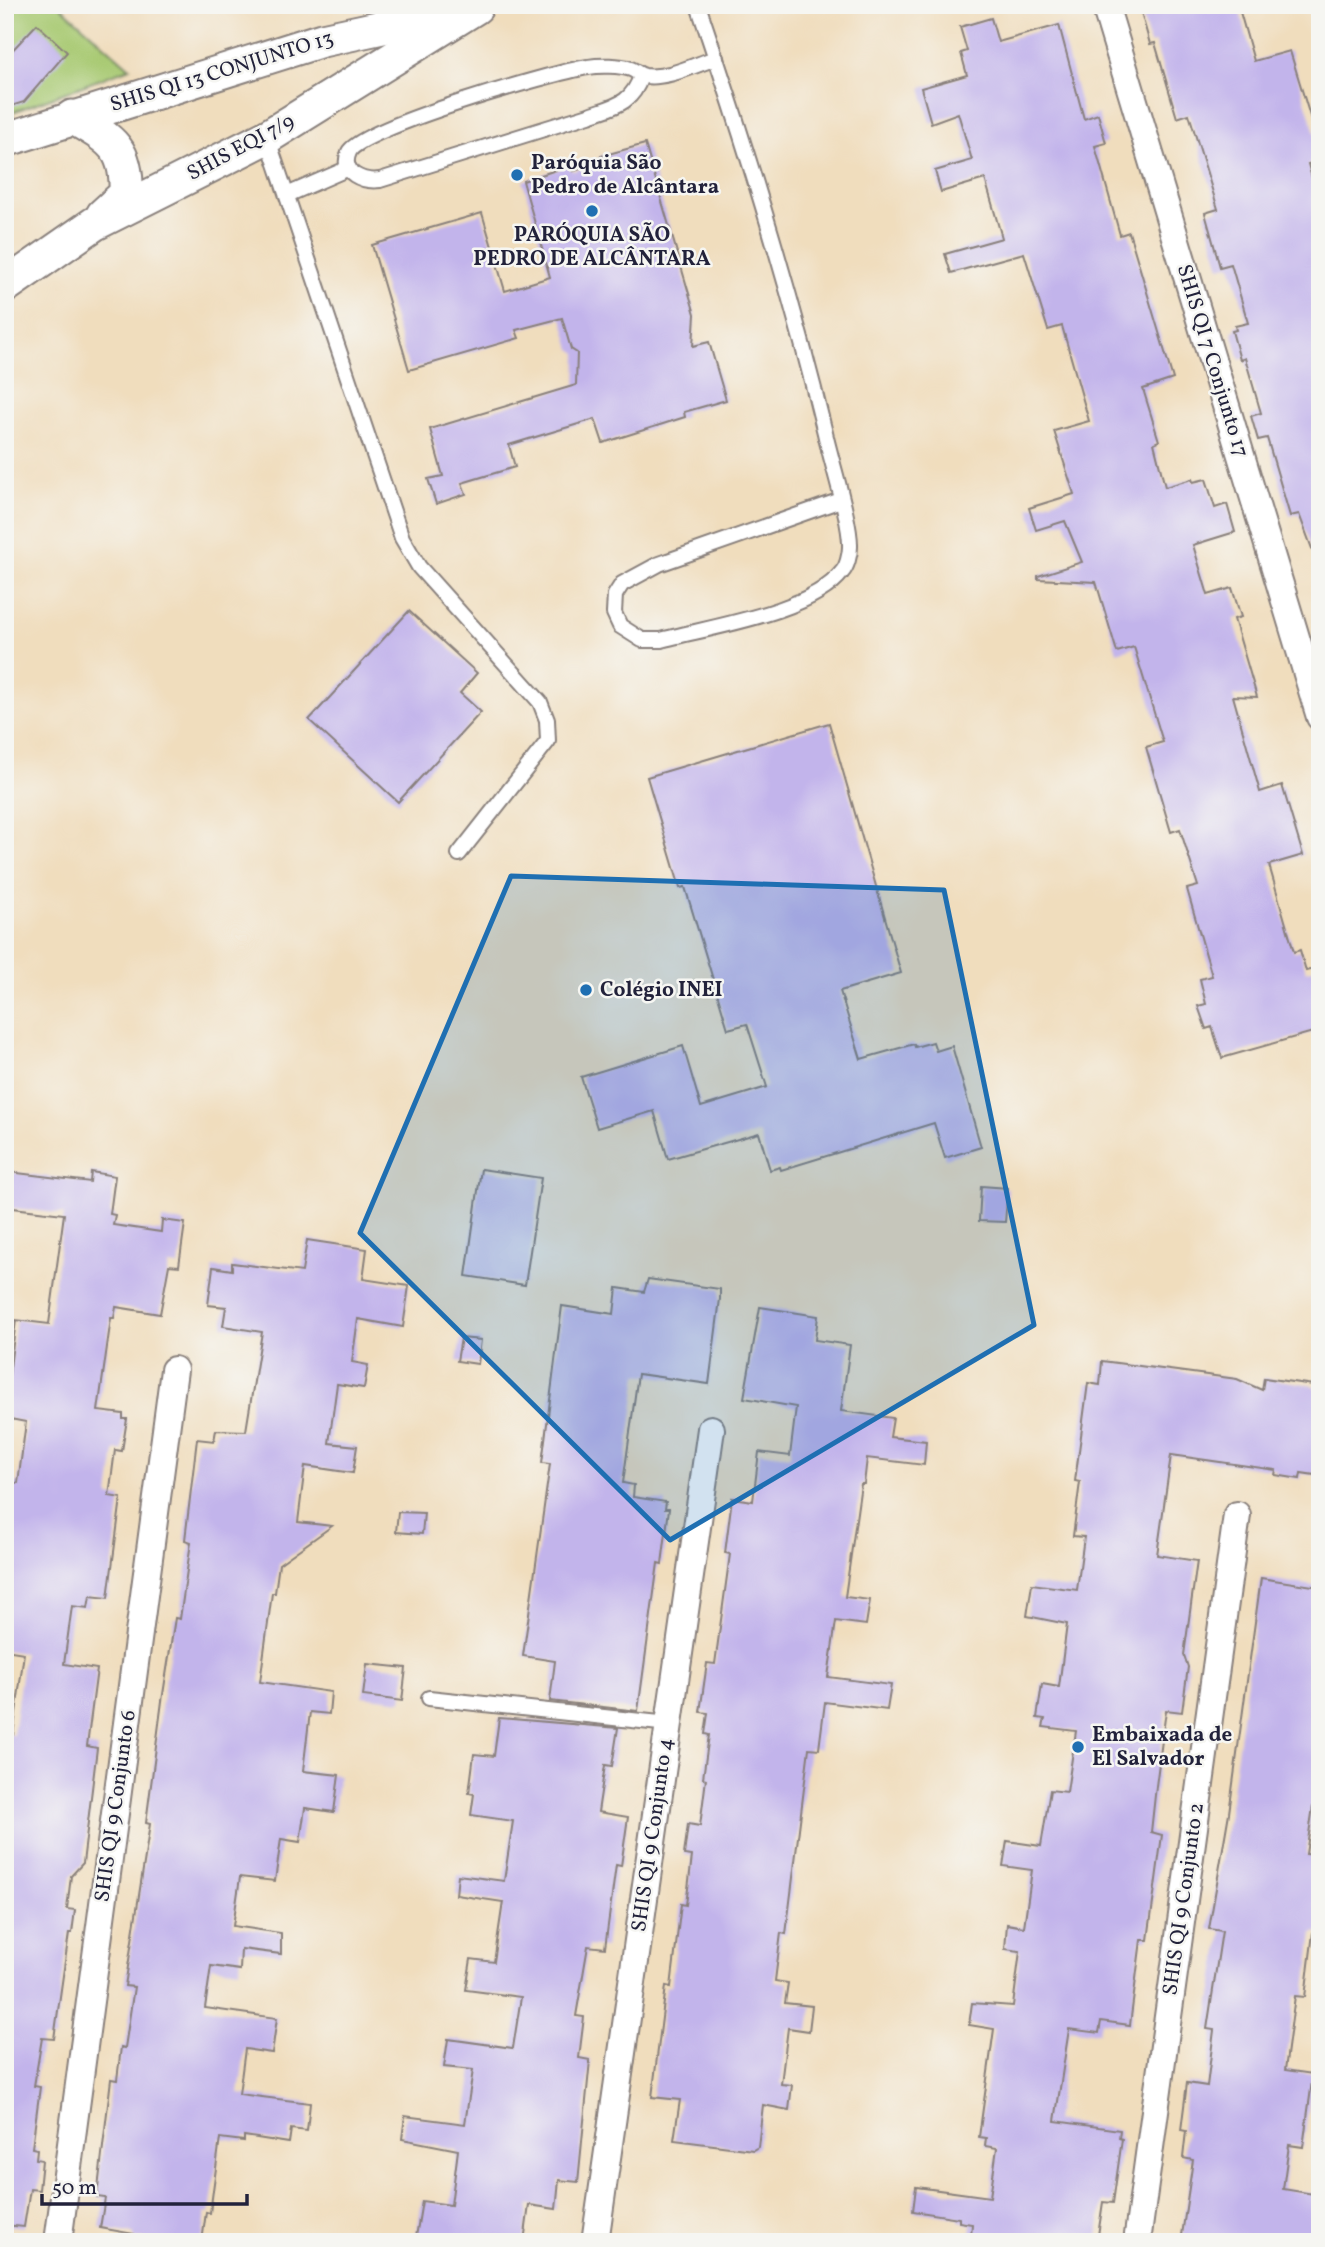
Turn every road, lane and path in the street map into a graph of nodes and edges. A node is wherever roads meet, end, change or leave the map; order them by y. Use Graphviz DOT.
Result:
graph roads {
  1 [pos="698,5"];
  2 [pos="1105,5"];
  3 [pos="479,6"];
  4 [pos="716,58"];
  5 [pos="641,76"];
  6 [pos="72,117"];
  7 [pos="267,137"];
  8 [pos="5,140"];
  9 [pos="349,168"];
  10 [pos="287,195"];
  11 [pos="94,224"];
  12 [pos="5,286"];
  13 [pos="841,500"];
  14 [pos="1320,717"];
  15 [pos="459,854"];
  16 [pos="174,1370"];
  17 [pos="711,1429"];
  18 [pos="1237,1515"];
  19 [pos="429,1698"];
  20 [pos="669,1724"];
  21 [pos="58,2242"];
  22 [pos="595,2242"];
  23 [pos="1137,2242"];
  1 -- 4 [label="lane"];
  2 -- 14 [label="street, SHIS QI 7 Conjunto 17"];
  3 -- 6 [label="street, SHIS QI 13 CONJUNTO 13"];
  3 -- 7 [label="street, SHIS EQI 7/9"];
  4 -- 5 [label="lane"];
  4 -- 13 [label="lane"];
  5 -- 9 [label="lane"];
  5 -- 9 [label="lane"];
  6 -- 8 [label="street, SHIS QI 13 CONJUNTO 13"];
  6 -- 11 [label="street"];
  7 -- 10 [label="lane"];
  7 -- 11 [label="street, SHIS EQI 7/9"];
  9 -- 10 [label="lane"];
  10 -- 15 [label="lane"];
  11 -- 12 [label="street, SHIS EQI 7/9"];
  13 -- 13 [label="lane"];
  16 -- 21 [label="street, SHIS QI 9 Conjunto 6"];
  17 -- 20 [label="street, SHIS QI 9 Conjunto 4"];
  18 -- 23 [label="street, SHIS QI 9 Conjunto 2"];
  19 -- 20 [label="lane"];
  20 -- 22 [label="street, SHIS QI 9 Conjunto 4"];
}
